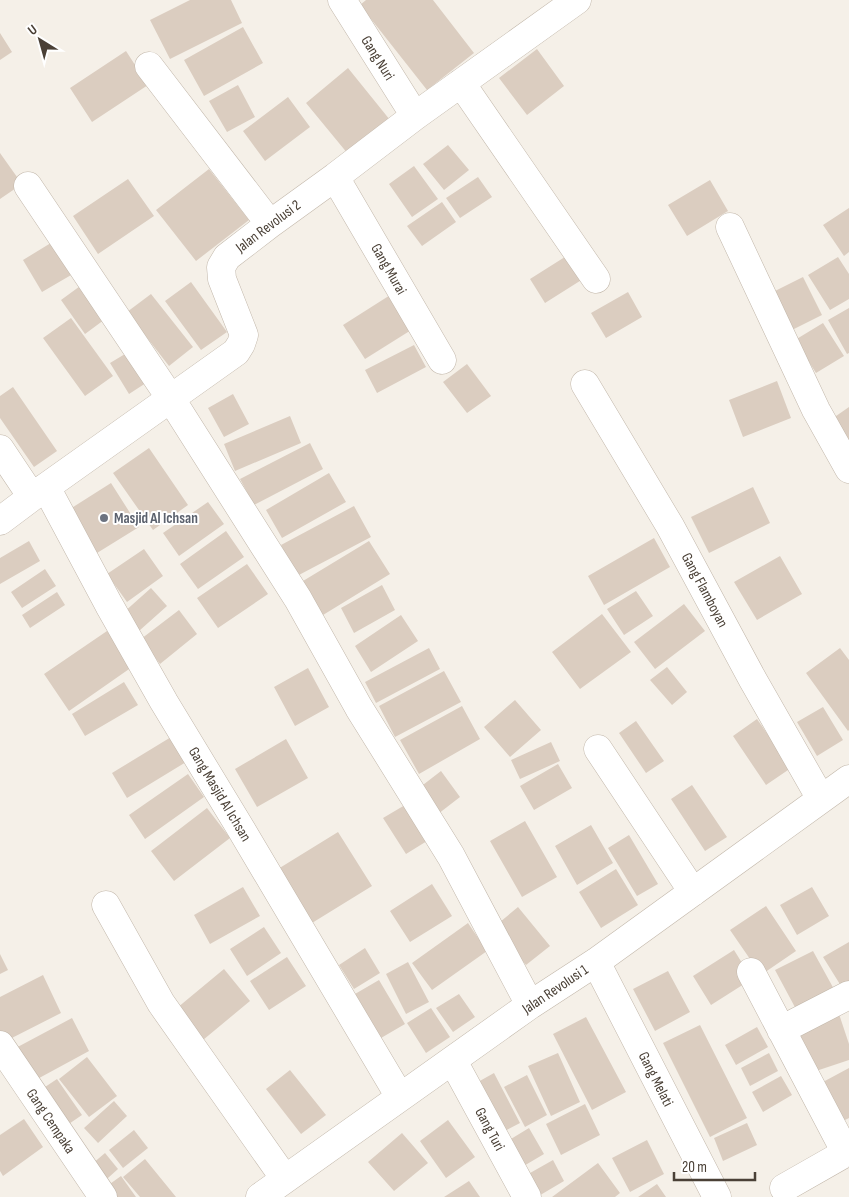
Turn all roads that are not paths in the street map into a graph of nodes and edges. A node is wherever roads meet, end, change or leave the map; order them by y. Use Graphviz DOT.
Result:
graph roads {
  1 [pos="342,0"];
  2 [pos="577,0"];
  3 [pos="149,66"];
  4 [pos="461,83"];
  5 [pos="415,116"];
  6 [pos="335,177"];
  7 [pos="28,186"];
  8 [pos="270,224"];
  9 [pos="730,227"];
  10 [pos="596,279"];
  11 [pos="442,360"];
  12 [pos="586,384"];
  13 [pos="171,399"];
  14 [pos="0,448"];
  15 [pos="849,469"];
  16 [pos="39,492"];
  17 [pos="0,521"];
  18 [pos="598,748"];
  19 [pos="849,780"];
  20 [pos="821,799"];
  21 [pos="693,892"];
  22 [pos="106,905"];
  23 [pos="596,962"];
  24 [pos="751,972"];
  25 [pos="849,995"];
  26 [pos="530,1006"];
  27 [pos="780,1030"];
  28 [pos="0,1045"];
  29 [pos="453,1061"];
  30 [pos="400,1096"];
  31 [pos="847,1152"];
  32 [pos="285,1179"];
  33 [pos="780,1194"];
  34 [pos="103,1197"];
  35 [pos="260,1197"];
  36 [pos="527,1197"];
  37 [pos="717,1197"];
  1 -- 5 [label="street, Gang Nuri"];
  2 -- 4 [label="street, Jalan Revolusi 2"];
  3 -- 8 [label="street"];
  4 -- 5 [label="street, Jalan Revolusi 2"];
  4 -- 10 [label="street"];
  5 -- 6 [label="street, Jalan Revolusi 2"];
  6 -- 8 [label="street, Jalan Revolusi 2"];
  6 -- 11 [label="street, Gang Murai"];
  7 -- 13 [label="street"];
  8 -- 13 [label="street, Jalan Revolusi 2"];
  9 -- 15 [label="street"];
  12 -- 20 [label="street, Gang Flamboyan"];
  13 -- 16 [label="street, Jalan Revolusi 2"];
  13 -- 26 [label="street"];
  14 -- 16 [label="street, Gang Masjid Al Ichsan"];
  16 -- 17 [label="street, Jalan Revolusi 2"];
  16 -- 30 [label="street, Gang Masjid Al Ichsan"];
  18 -- 21 [label="street"];
  19 -- 20 [label="street, Jalan Revolusi 1"];
  20 -- 21 [label="street, Jalan Revolusi 1"];
  21 -- 23 [label="street, Jalan Revolusi 1"];
  22 -- 32 [label="street"];
  23 -- 26 [label="street, Jalan Revolusi 1"];
  23 -- 37 [label="street, Gang Melati"];
  24 -- 27 [label="street"];
  25 -- 27 [label="street"];
  26 -- 29 [label="street, Jalan Revolusi 1"];
  27 -- 31 [label="street"];
  28 -- 34 [label="street, Gang Cempaka"];
  29 -- 30 [label="street, Jalan Revolusi 1"];
  29 -- 36 [label="street, Gang Turi"];
  30 -- 32 [label="street, Jalan Revolusi 1"];
  31 -- 33 [label="street"];
  32 -- 35 [label="street, Jalan Revolusi 1"];
}
